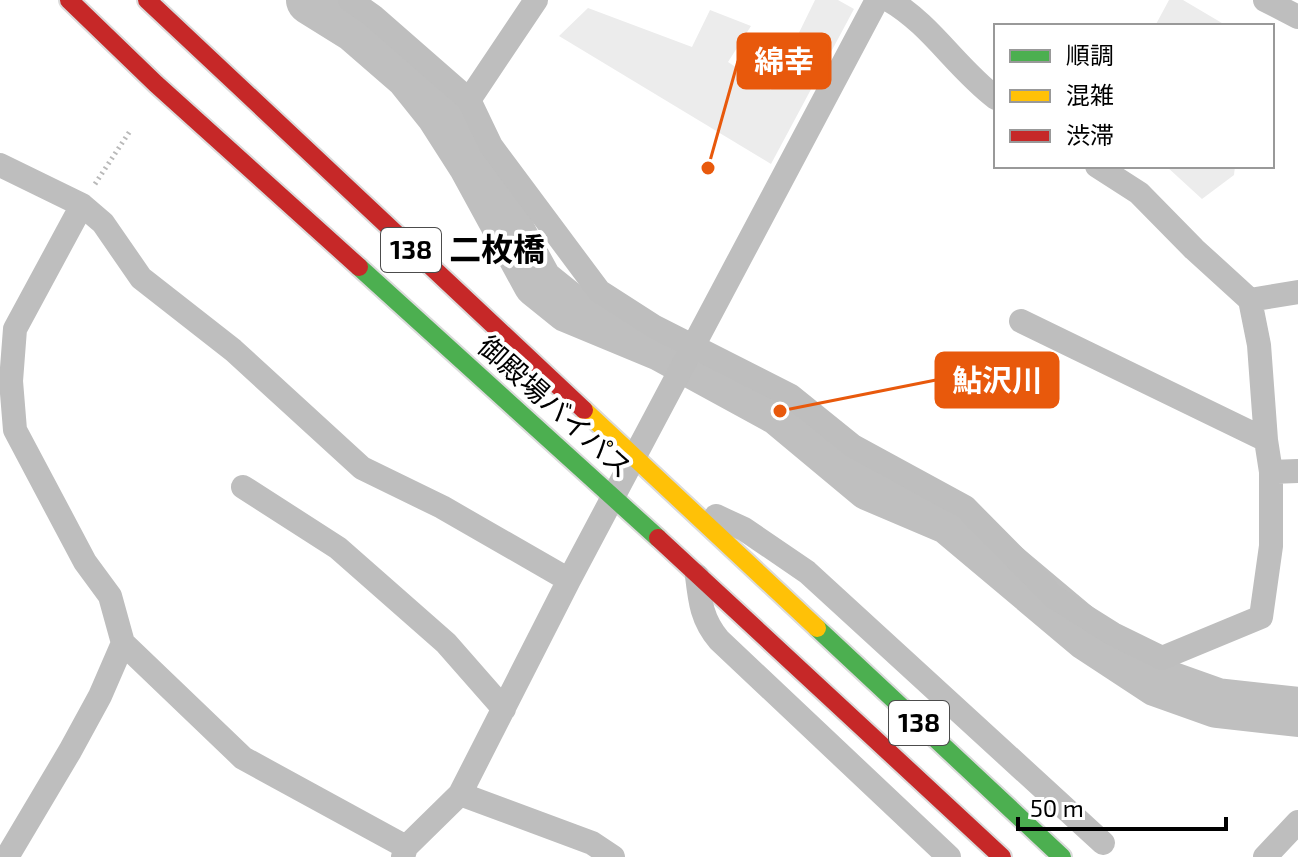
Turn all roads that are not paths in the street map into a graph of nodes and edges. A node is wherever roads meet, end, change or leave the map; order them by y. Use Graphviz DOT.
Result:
graph roads {
  1 [pos="69,0"];
  2 [pos="147,0"];
  3 [pos="350,0"];
  4 [pos="536,0"];
  5 [pos="877,0"];
  6 [pos="889,0"];
  7 [pos="1265,0"];
  8 [pos="1298,17"];
  9 [pos="994,96"];
  10 [pos="469,100"];
  11 [pos="0,165"];
  12 [pos="1100,168"];
  13 [pos="82,205"];
  14 [pos="1298,292"];
  15 [pos="1250,300"];
  16 [pos="1021,321"];
  17 [pos="694,348"];
  18 [pos="6,366"];
  19 [pos="1266,440"];
  20 [pos="635,459"];
  21 [pos="1298,471"];
  22 [pos="1271,472"];
  23 [pos="243,487"];
  24 [pos="614,498"];
  25 [pos="678,498"];
  26 [pos="696,573"];
  27 [pos="569,580"];
  28 [pos="123,643"];
  29 [pos="504,709"];
  30 [pos="460,794"];
  31 [pos="1298,822"];
  32 [pos="405,852"];
  33 [pos="1103,852"];
  34 [pos="7,857"];
  35 [pos="613,857"];
  36 [pos="949,857"];
  37 [pos="1002,857"];
  38 [pos="1062,857"];
  39 [pos="1265,857"];
  1 -- 24 [label="highway, 御殿場バイパス / 138"];
  2 -- 20 [label="highway, 御殿場バイパス / 138"];
  3 -- 10 [label="street"];
  4 -- 10 [label="street"];
  5 -- 17 [label="street"];
  6 -- 9 [label="street"];
  7 -- 8 [label="street"];
  10 -- 17 [label="street"];
  11 -- 13 [label="street"];
  12 -- 15 [label="street"];
  13 -- 18 [label="street"];
  13 -- 27 [label="street"];
  14 -- 15 [label="street"];
  15 -- 19 [label="street"];
  16 -- 19 [label="street"];
  17 -- 20 [label="street"];
  17 -- 22 [label="street"];
  18 -- 28 [label="street"];
  19 -- 22 [label="street"];
  20 -- 24 [label="street"];
  20 -- 25 [label="highway, 御殿場バイパス / 138"];
  21 -- 22 [label="street"];
  23 -- 29 [label="street"];
  24 -- 26 [label="highway, 御殿場バイパス / 138"];
  24 -- 27 [label="street"];
  25 -- 33 [label="street"];
  25 -- 38 [label="highway, 御殿場バイパス / 138"];
  26 -- 36 [label="street"];
  26 -- 37 [label="highway, 御殿場バイパス / 138"];
  27 -- 29 [label="street"];
  28 -- 32 [label="street"];
  28 -- 34 [label="street"];
  29 -- 30 [label="street"];
  30 -- 32 [label="street"];
  30 -- 35 [label="street"];
  31 -- 39 [label="street"];
}
